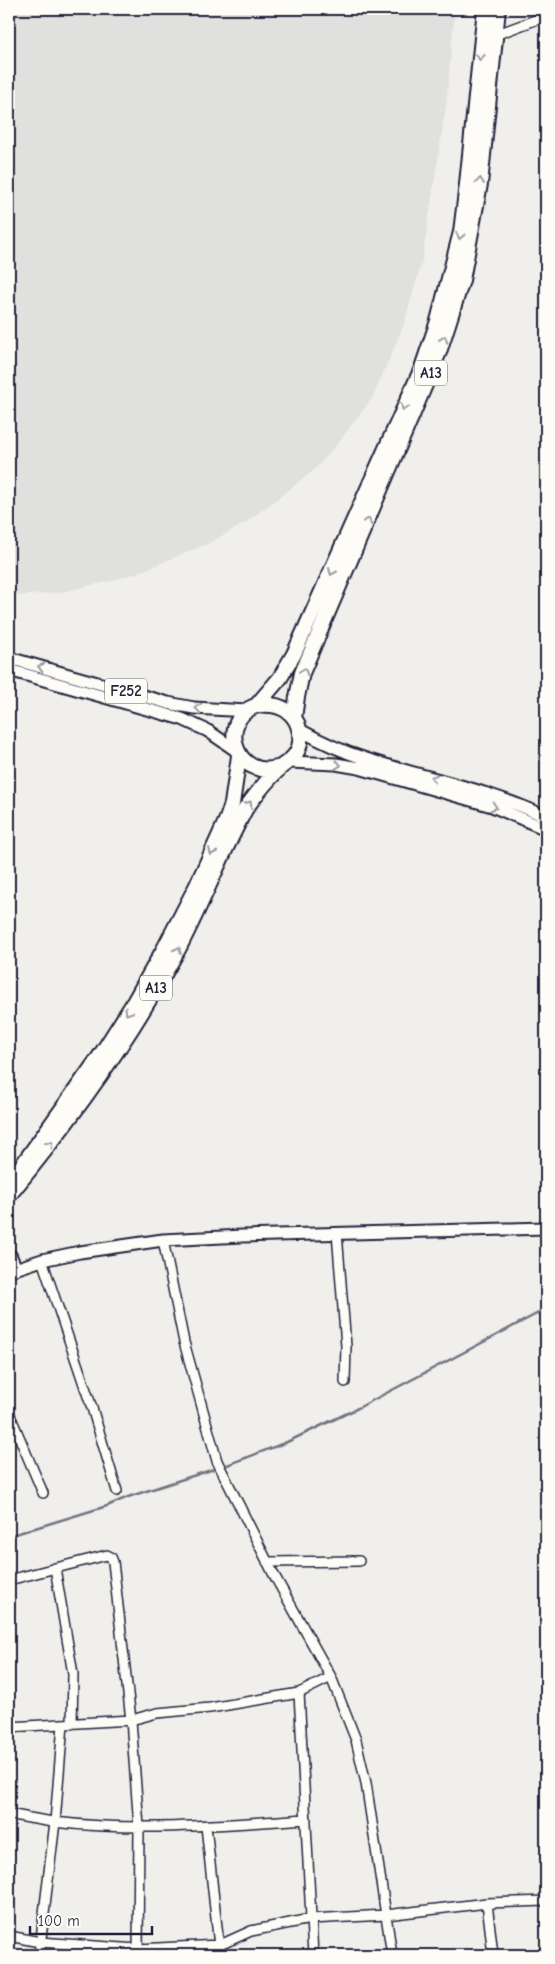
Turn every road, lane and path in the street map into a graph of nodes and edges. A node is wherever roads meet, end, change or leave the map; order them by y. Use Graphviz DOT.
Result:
graph roads {
  1 [pos="485,9"];
  2 [pos="498,9"];
  3 [pos="546,16"];
  4 [pos="495,35"];
  5 [pos="9,658"];
  6 [pos="9,670"];
  7 [pos="251,709"];
  8 [pos="297,724"];
  9 [pos="238,753"];
  10 [pos="285,765"];
  11 [pos="546,817"];
  12 [pos="546,829"];
  13 [pos="9,1187"];
  14 [pos="9,1195"];
  15 [pos="546,1228"];
  16 [pos="337,1233"];
  17 [pos="163,1240"];
  18 [pos="42,1260"];
  19 [pos="11,1265"];
  20 [pos="345,1382"];
  21 [pos="9,1413"];
  22 [pos="117,1491"];
  23 [pos="43,1493"];
  24 [pos="359,1561"];
  25 [pos="267,1562"];
  26 [pos="55,1568"];
  27 [pos="9,1580"];
  28 [pos="331,1677"];
  29 [pos="298,1693"];
  30 [pos="131,1720"];
  31 [pos="67,1724"];
  32 [pos="9,1727"];
  33 [pos="9,1814"];
  34 [pos="306,1819"];
  35 [pos="55,1822"];
  36 [pos="139,1826"];
  37 [pos="206,1826"];
  38 [pos="546,1901"];
  39 [pos="487,1904"];
  40 [pos="386,1915"];
  41 [pos="310,1920"];
  42 [pos="9,1936"];
  43 [pos="40,1942"];
  44 [pos="220,1945"];
  45 [pos="137,1952"];
  46 [pos="39,1955"];
  47 [pos="220,1955"];
  48 [pos="313,1955"];
  49 [pos="392,1955"];
  50 [pos="493,1955"];
  1 -- 7 [label="highway, A13, one-way"];
  2 -- 4 [label="highway, A13"];
  3 -- 4 [label="street"];
  8 -- 4 [label="highway, A13, one-way"];
  7 -- 5 [label="main road, F252, one-way"];
  6 -- 9 [label="main road, F252"];
  7 -- 8 [label="highway"];
  7 -- 9 [label="highway, A13"];
  8 -- 10 [label="highway, A13"];
  11 -- 8 [label="main road, one-way"];
  9 -- 10 [label="highway"];
  9 -- 13 [label="highway, A13, one-way"];
  10 -- 12 [label="main road, one-way"];
  14 -- 10 [label="highway, A13, one-way"];
  15 -- 16 [label="main road"];
  16 -- 17 [label="main road"];
  16 -- 20 [label="street"];
  17 -- 18 [label="main road"];
  17 -- 25 [label="street"];
  18 -- 19 [label="main road"];
  18 -- 22 [label="street"];
  21 -- 23 [label="street"];
  24 -- 25 [label="street"];
  25 -- 28 [label="street"];
  26 -- 27 [label="street"];
  26 -- 30 [label="street"];
  26 -- 31 [label="street"];
  28 -- 29 [label="street"];
  28 -- 40 [label="street"];
  29 -- 30 [label="street"];
  29 -- 34 [label="street"];
  30 -- 31 [label="street"];
  30 -- 36 [label="street"];
  31 -- 32 [label="street"];
  31 -- 35 [label="street"];
  33 -- 35 [label="street"];
  34 -- 37 [label="street"];
  34 -- 41 [label="street"];
  35 -- 36 [label="street"];
  35 -- 43 [label="street"];
  36 -- 37 [label="street"];
  36 -- 45 [label="street"];
  37 -- 44 [label="street"];
  38 -- 39 [label="street"];
  39 -- 40 [label="street"];
  39 -- 50 [label="street"];
  40 -- 41 [label="street"];
  40 -- 49 [label="street"];
  41 -- 44 [label="street"];
  41 -- 48 [label="street"];
  42 -- 43 [label="street"];
  43 -- 45 [label="street"];
  43 -- 46 [label="street"];
  44 -- 45 [label="street"];
  44 -- 47 [label="street"];
}
